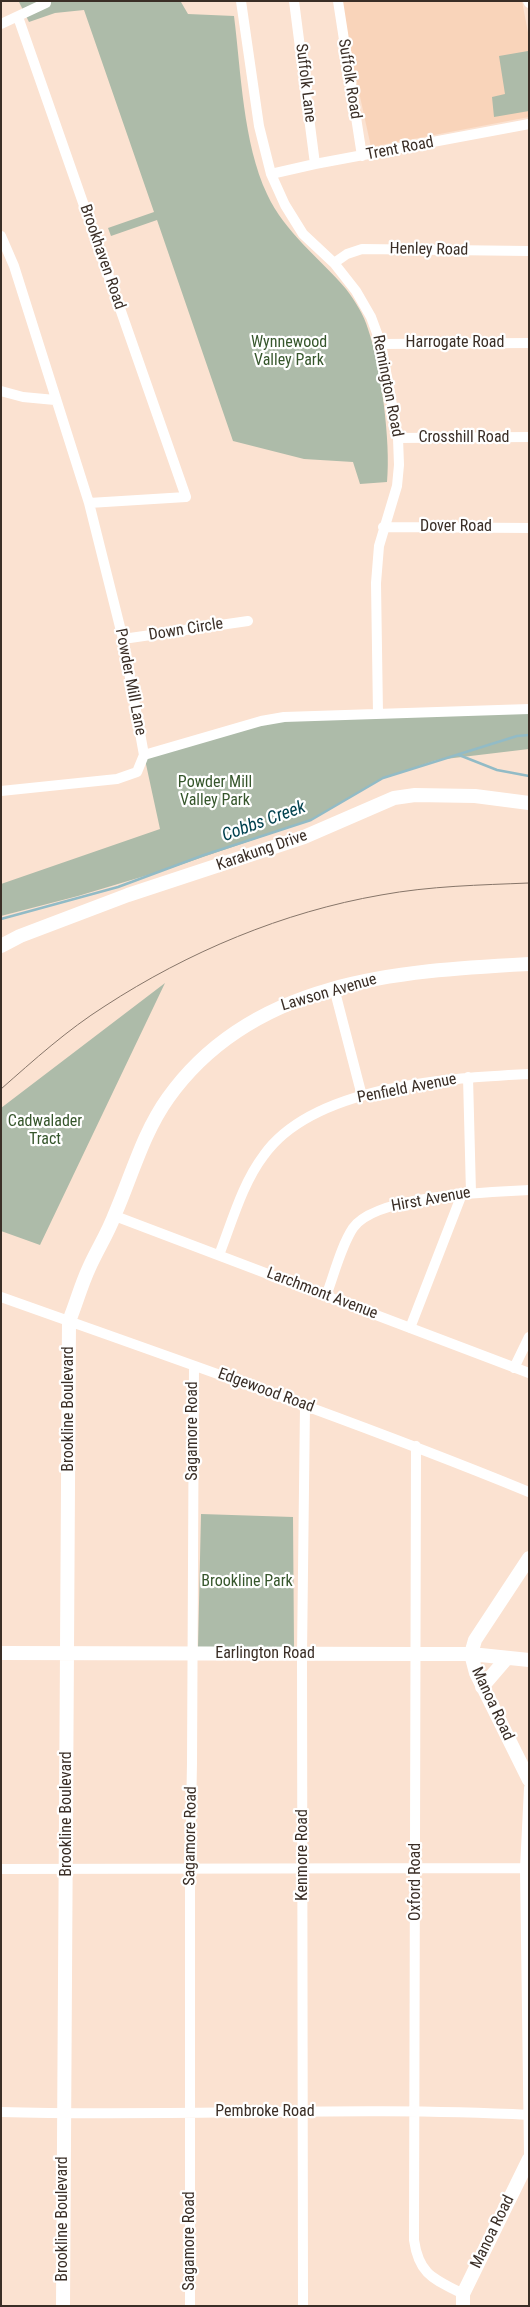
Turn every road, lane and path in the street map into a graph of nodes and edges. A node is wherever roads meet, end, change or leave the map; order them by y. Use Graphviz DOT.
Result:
graph roads {
  1 [pos="241,1"];
  2 [pos="294,1"];
  3 [pos="338,1"];
  4 [pos="46,3"];
  5 [pos="18,16"];
  6 [pos="1,24"];
  7 [pos="529,124"];
  8 [pos="362,156"];
  9 [pos="315,164"];
  10 [pos="271,174"];
  11 [pos="1,236"];
  12 [pos="529,251"];
  13 [pos="334,263"];
  14 [pos="529,343"];
  15 [pos="381,344"];
  16 [pos="1,391"];
  17 [pos="55,400"];
  18 [pos="529,437"];
  19 [pos="398,438"];
  20 [pos="89,503"];
  21 [pos="383,527"];
  22 [pos="529,528"];
  23 [pos="248,621"];
  24 [pos="123,640"];
  25 [pos="529,709"];
  26 [pos="378,714"];
  27 [pos="144,756"];
  28 [pos="1,791"];
  29 [pos="529,803"];
  30 [pos="1,946"];
  31 [pos="529,964"];
  32 [pos="334,988"];
  33 [pos="529,1074"];
  34 [pos="468,1077"];
  35 [pos="362,1096"];
  36 [pos="529,1190"];
  37 [pos="466,1194"];
  38 [pos="115,1216"];
  39 [pos="219,1255"];
  40 [pos="326,1296"];
  41 [pos="1,1297"];
  42 [pos="69,1321"];
  43 [pos="410,1328"];
  44 [pos="529,1337"];
  45 [pos="194,1366"];
  46 [pos="514,1368"];
  47 [pos="529,1373"];
  48 [pos="306,1405"];
  49 [pos="416,1446"];
  50 [pos="529,1492"];
  51 [pos="529,1558"];
  52 [pos="1,1653"];
  53 [pos="67,1653"];
  54 [pos="192,1654"];
  55 [pos="302,1654"];
  56 [pos="416,1654"];
  57 [pos="471,1654"];
  58 [pos="507,1658"];
  59 [pos="529,1660"];
  60 [pos="482,1687"];
  61 [pos="529,1780"];
  62 [pos="529,1788"];
  63 [pos="66,1868"];
  64 [pos="304,1868"];
  65 [pos="417,1868"];
  66 [pos="525,1868"];
  67 [pos="1,1869"];
  68 [pos="190,1869"];
  69 [pos="415,2111"];
  70 [pos="1,2112"];
  71 [pos="191,2112"];
  72 [pos="304,2112"];
  73 [pos="63,2113"];
  74 [pos="528,2115"];
  75 [pos="529,2154"];
  76 [pos="529,2159"];
  77 [pos="463,2300"];
  78 [pos="63,2306"];
  79 [pos="190,2306"];
  80 [pos="303,2306"];
  1 -- 10 [label="street, Remington Road"];
  2 -- 9 [label="street, Suffolk Lane"];
  3 -- 8 [label="street, Suffolk Road"];
  4 -- 5 [label="street"];
  5 -- 6 [label="street"];
  5 -- 20 [label="street, Brookhaven Road"];
  7 -- 8 [label="street, Trent Road"];
  8 -- 9 [label="street, Trent Road"];
  9 -- 10 [label="street, Trent Road"];
  10 -- 13 [label="street, Remington Road"];
  11 -- 17 [label="street, Powder Mill Lane"];
  12 -- 13 [label="street, Henley Road"];
  13 -- 15 [label="street, Remington Road"];
  14 -- 15 [label="street, Harrogate Road"];
  15 -- 19 [label="street, Remington Road"];
  16 -- 17 [label="street"];
  17 -- 20 [label="street, Powder Mill Lane"];
  18 -- 19 [label="street, Crosshill Road"];
  19 -- 21 [label="street, Remington Road"];
  20 -- 24 [label="street, Powder Mill Lane"];
  21 -- 22 [label="street, Dover Road"];
  21 -- 26 [label="street, Remington Road"];
  23 -- 24 [label="street, Down Circle"];
  24 -- 27 [label="street, Powder Mill Lane"];
  25 -- 26 [label="street, Powder Mill Lane"];
  26 -- 27 [label="street, Powder Mill Lane"];
  27 -- 28 [label="street"];
  29 -- 30 [label="street, Karakung Drive"];
  31 -- 32 [label="street, Lawson Avenue"];
  32 -- 35 [label="street"];
  32 -- 38 [label="street, Lawson Avenue"];
  33 -- 34 [label="street, Penfield Avenue"];
  34 -- 35 [label="street, Penfield Avenue"];
  34 -- 37 [label="street"];
  35 -- 39 [label="street, Penfield Avenue"];
  36 -- 37 [label="street, Hirst Avenue"];
  37 -- 40 [label="street, Hirst Avenue"];
  37 -- 43 [label="street"];
  38 -- 39 [label="street, Larchmont Avenue"];
  38 -- 42 [label="street, Lawson Avenue"];
  39 -- 40 [label="street, Larchmont Avenue"];
  40 -- 43 [label="street, Larchmont Avenue"];
  41 -- 42 [label="street, Edgewood Road"];
  42 -- 45 [label="street, Edgewood Road"];
  42 -- 53 [label="street, Brookline Boulevard"];
  43 -- 46 [label="street, Larchmont Avenue"];
  44 -- 46 [label="street"];
  45 -- 48 [label="street, Edgewood Road"];
  45 -- 54 [label="street, Sagamore Road"];
  46 -- 47 [label="street, Larchmont Avenue"];
  48 -- 49 [label="street, Edgewood Road"];
  48 -- 55 [label="street, Kenmore Road"];
  49 -- 50 [label="street, Edgewood Road"];
  49 -- 56 [label="street, Oxford Road"];
  51 -- 57 [label="street"];
  52 -- 53 [label="street, Earlington Road"];
  53 -- 54 [label="street, Earlington Road"];
  53 -- 63 [label="street, Brookline Boulevard"];
  54 -- 55 [label="street, Earlington Road"];
  54 -- 68 [label="street, Sagamore Road"];
  55 -- 56 [label="street, Earlington Road"];
  55 -- 64 [label="street, Kenmore Road"];
  56 -- 57 [label="street, Earlington Road"];
  56 -- 65 [label="street, Oxford Road"];
  57 -- 58 [label="street, Earlington Road"];
  57 -- 60 [label="street, Manoa Road"];
  58 -- 59 [label="street, Earlington Road"];
  58 -- 60 [label="street"];
  60 -- 61 [label="street, Manoa Road"];
  62 -- 66 [label="street"];
  63 -- 67 [label="street"];
  63 -- 68 [label="street"];
  63 -- 73 [label="street, Brookline Boulevard"];
  64 -- 65 [label="street"];
  64 -- 68 [label="street"];
  64 -- 72 [label="street, Kenmore Road"];
  65 -- 66 [label="street"];
  65 -- 69 [label="street, Oxford Road"];
  66 -- 74 [label="street"];
  68 -- 71 [label="street, Sagamore Road"];
  69 -- 72 [label="street, Pembroke Road"];
  69 -- 74 [label="street, Pembroke Road"];
  69 -- 77 [label="street, Oxford Road"];
  70 -- 73 [label="street, Pembroke Road"];
  71 -- 72 [label="street, Pembroke Road"];
  71 -- 73 [label="street, Pembroke Road"];
  71 -- 79 [label="street, Sagamore Road"];
  72 -- 80 [label="street, Kenmore Road"];
  73 -- 78 [label="street, Brookline Boulevard"];
  74 -- 75 [label="street"];
  76 -- 77 [label="street, Manoa Road"];
}
